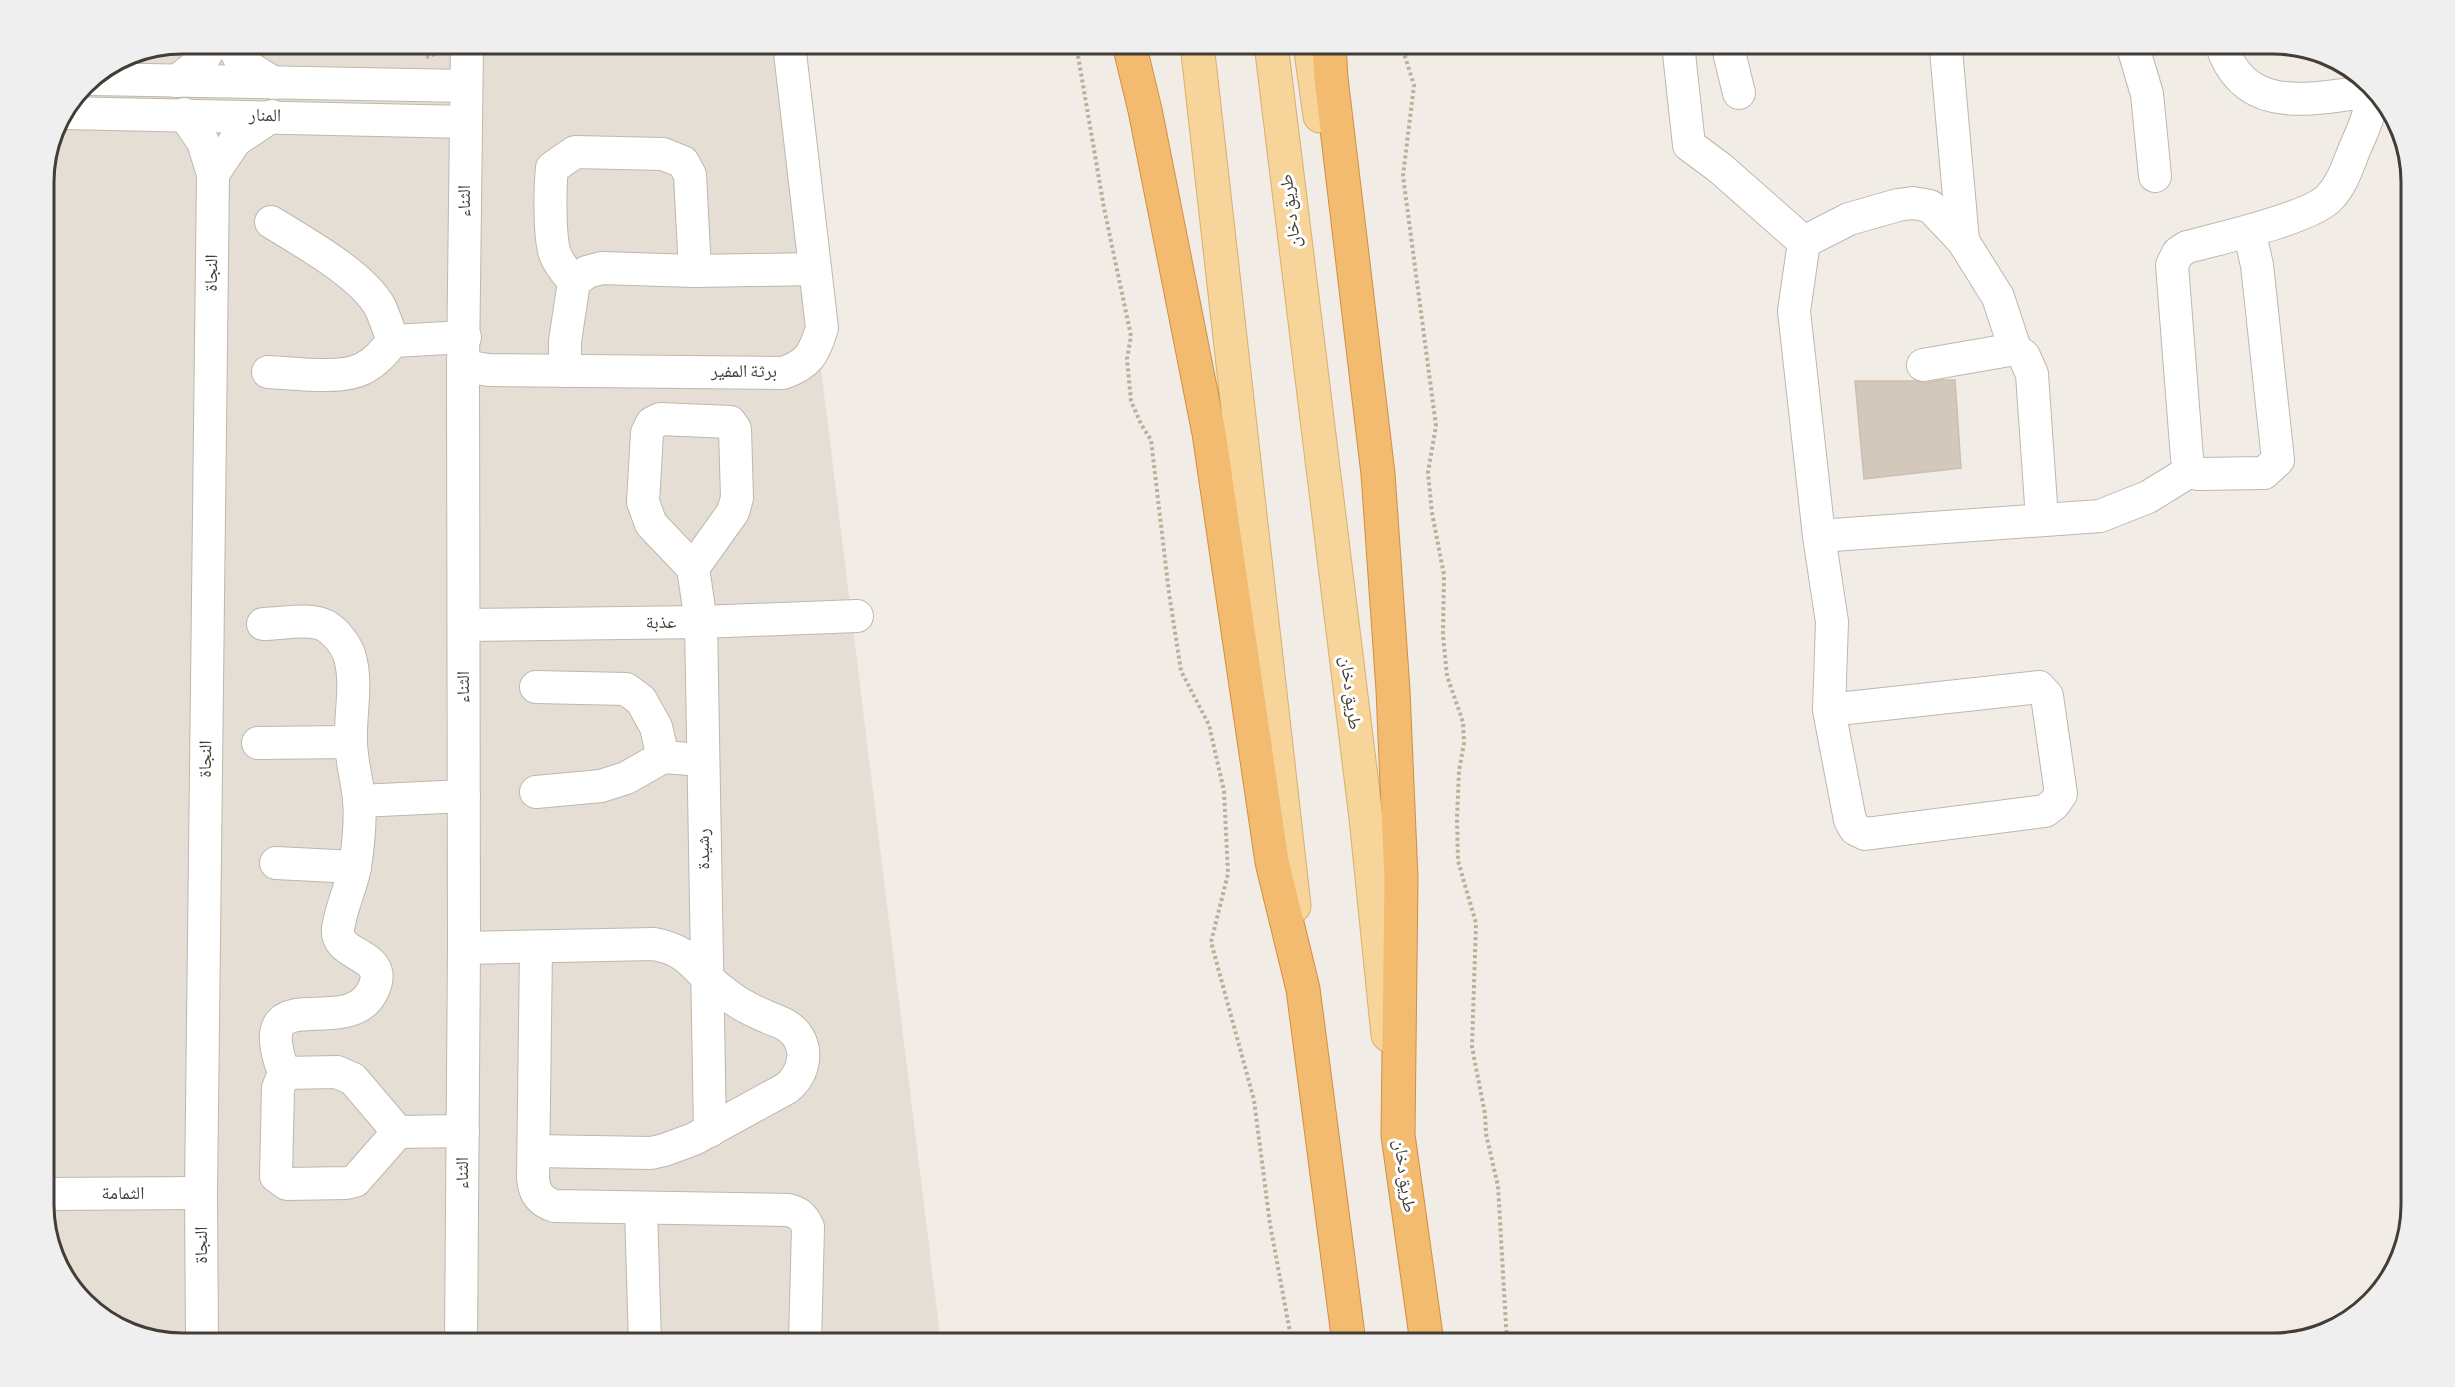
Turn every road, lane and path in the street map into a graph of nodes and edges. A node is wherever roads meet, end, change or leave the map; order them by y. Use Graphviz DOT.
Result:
graph roads {
  1 [pos="206,54"];
  2 [pos="237,54"];
  3 [pos="467,54"];
  4 [pos="790,54"];
  5 [pos="1078,54"];
  6 [pos="1132,54"];
  7 [pos="1198,54"];
  8 [pos="1272,54"];
  9 [pos="1311,54"];
  10 [pos="1330,54"];
  11 [pos="1404,54"];
  12 [pos="1679,54"];
  13 [pos="1729,54"];
  14 [pos="1946,54"];
  15 [pos="2135,54"];
  16 [pos="2224,54"];
  17 [pos="105,79"];
  18 [pos="177,81"];
  19 [pos="274,83"];
  20 [pos="466,86"];
  21 [pos="2365,92"];
  22 [pos="1739,93"];
  23 [pos="2372,100"];
  24 [pos="75,113"];
  25 [pos="184,114"];
  26 [pos="272,116"];
  27 [pos="466,122"];
  28 [pos="213,174"];
  29 [pos="2155,176"];
  30 [pos="271,222"];
  31 [pos="2249,231"];
  32 [pos="1963,241"];
  33 [pos="1804,242"];
  34 [pos="815,269"];
  35 [pos="695,271"];
  36 [pos="574,282"];
  37 [pos="1359,315"];
  38 [pos="393,341"];
  39 [pos="2015,349"];
  40 [pos="464,351"];
  41 [pos="1923,365"];
  42 [pos="565,371"];
  43 [pos="268,372"];
  44 [pos="2190,471"];
  45 [pos="2042,519"];
  46 [pos="1819,536"];
  47 [pos="693,568"];
  48 [pos="857,616"];
  49 [pos="701,622"];
  50 [pos="263,624"];
  51 [pos="464,626"];
  52 [pos="536,687"];
  53 [pos="1829,710"];
  54 [pos="351,742"];
  55 [pos="258,743"];
  56 [pos="663,757"];
  57 [pos="703,760"];
  58 [pos="536,792"];
  59 [pos="464,796"];
  60 [pos="359,801"];
  61 [pos="276,863"];
  62 [pos="355,867"];
  63 [pos="464,948"];
  64 [pos="536,948"];
  65 [pos="707,981"];
  66 [pos="1303,989"];
  67 [pos="284,1073"];
  68 [pos="463,1131"];
  69 [pos="710,1131"];
  70 [pos="398,1132"];
  71 [pos="1398,1135"];
  72 [pos="534,1151"];
  73 [pos="201,1193"];
  74 [pos="54,1194"];
  75 [pos="641,1209"];
  76 [pos="202,1333"];
  77 [pos="464,1333"];
  78 [pos="645,1333"];
  79 [pos="806,1333"];
  80 [pos="1290,1333"];
  81 [pos="1348,1333"];
  82 [pos="1425,1333"];
  83 [pos="1506,1333"];
  1 -- 18 [label="street"];
  2 -- 19 [label="street"];
  3 -- 20 [label="street, الثناء"];
  4 -- 34 [label="street, برثة المفير"];
  5 -- 80 [label="path"];
  6 -- 66 [label="highway"];
  7 -- 66 [label="main road"];
  8 -- 71 [label="main road, طريق دخان"];
  9 -- 37 [label="main road"];
  10 -- 37 [label="highway"];
  11 -- 83 [label="path"];
  12 -- 33 [label="street"];
  13 -- 22 [label="street"];
  14 -- 32 [label="street"];
  15 -- 29 [label="street"];
  16 -- 21 [label="street"];
  17 -- 18 [label="street, المنار"];
  18 -- 19 [label="street, المنار"];
  19 -- 20 [label="street, المنار"];
  20 -- 27 [label="street, الثناء"];
  23 -- 31 [label="street"];
  24 -- 25 [label="street, المنار"];
  25 -- 26 [label="street, المنار"];
  25 -- 28 [label="street, النجاة"];
  26 -- 27 [label="street, المنار"];
  26 -- 28 [label="street"];
  27 -- 40 [label="street, الثناء"];
  28 -- 73 [label="street, النجاة"];
  30 -- 38 [label="street"];
  31 -- 44 [label="street"];
  31 -- 44 [label="street"];
  32 -- 33 [label="street"];
  32 -- 39 [label="street"];
  33 -- 46 [label="street"];
  34 -- 35 [label="street"];
  34 -- 42 [label="street, برثة المفير"];
  35 -- 36 [label="street"];
  35 -- 36 [label="street"];
  36 -- 42 [label="street"];
  37 -- 71 [label="highway"];
  38 -- 40 [label="street, برثة المفير"];
  38 -- 43 [label="street"];
  39 -- 41 [label="street"];
  39 -- 45 [label="street"];
  40 -- 42 [label="street, برثة المفير"];
  40 -- 51 [label="street, الثناء"];
  44 -- 45 [label="street"];
  45 -- 46 [label="street"];
  46 -- 53 [label="street"];
  47 -- 47 [label="street"];
  47 -- 49 [label="street, رشيدة"];
  48 -- 49 [label="street, عذبة"];
  49 -- 51 [label="street, عذبة"];
  49 -- 57 [label="street, رشيدة"];
  50 -- 54 [label="street"];
  51 -- 59 [label="street, الثناء"];
  52 -- 56 [label="street"];
  53 -- 53 [label="street"];
  54 -- 55 [label="street"];
  54 -- 60 [label="street"];
  56 -- 57 [label="street"];
  56 -- 58 [label="street"];
  57 -- 65 [label="street, رشيدة"];
  59 -- 60 [label="street"];
  59 -- 63 [label="street, الثناء"];
  60 -- 62 [label="street"];
  61 -- 62 [label="street"];
  62 -- 67 [label="street"];
  63 -- 64 [label="street"];
  63 -- 68 [label="street, الثناء"];
  64 -- 65 [label="street"];
  64 -- 72 [label="street"];
  65 -- 69 [label="street, رشيدة"];
  65 -- 69 [label="street"];
  66 -- 81 [label="highway"];
  67 -- 70 [label="street"];
  67 -- 70 [label="street"];
  68 -- 70 [label="street"];
  68 -- 77 [label="street, الثناء"];
  69 -- 72 [label="street"];
  71 -- 82 [label="highway, طريق دخان"];
  72 -- 75 [label="street"];
  73 -- 74 [label="street, الثمامة"];
  73 -- 76 [label="street, النجاة"];
  75 -- 78 [label="street"];
  75 -- 79 [label="street"];
}
